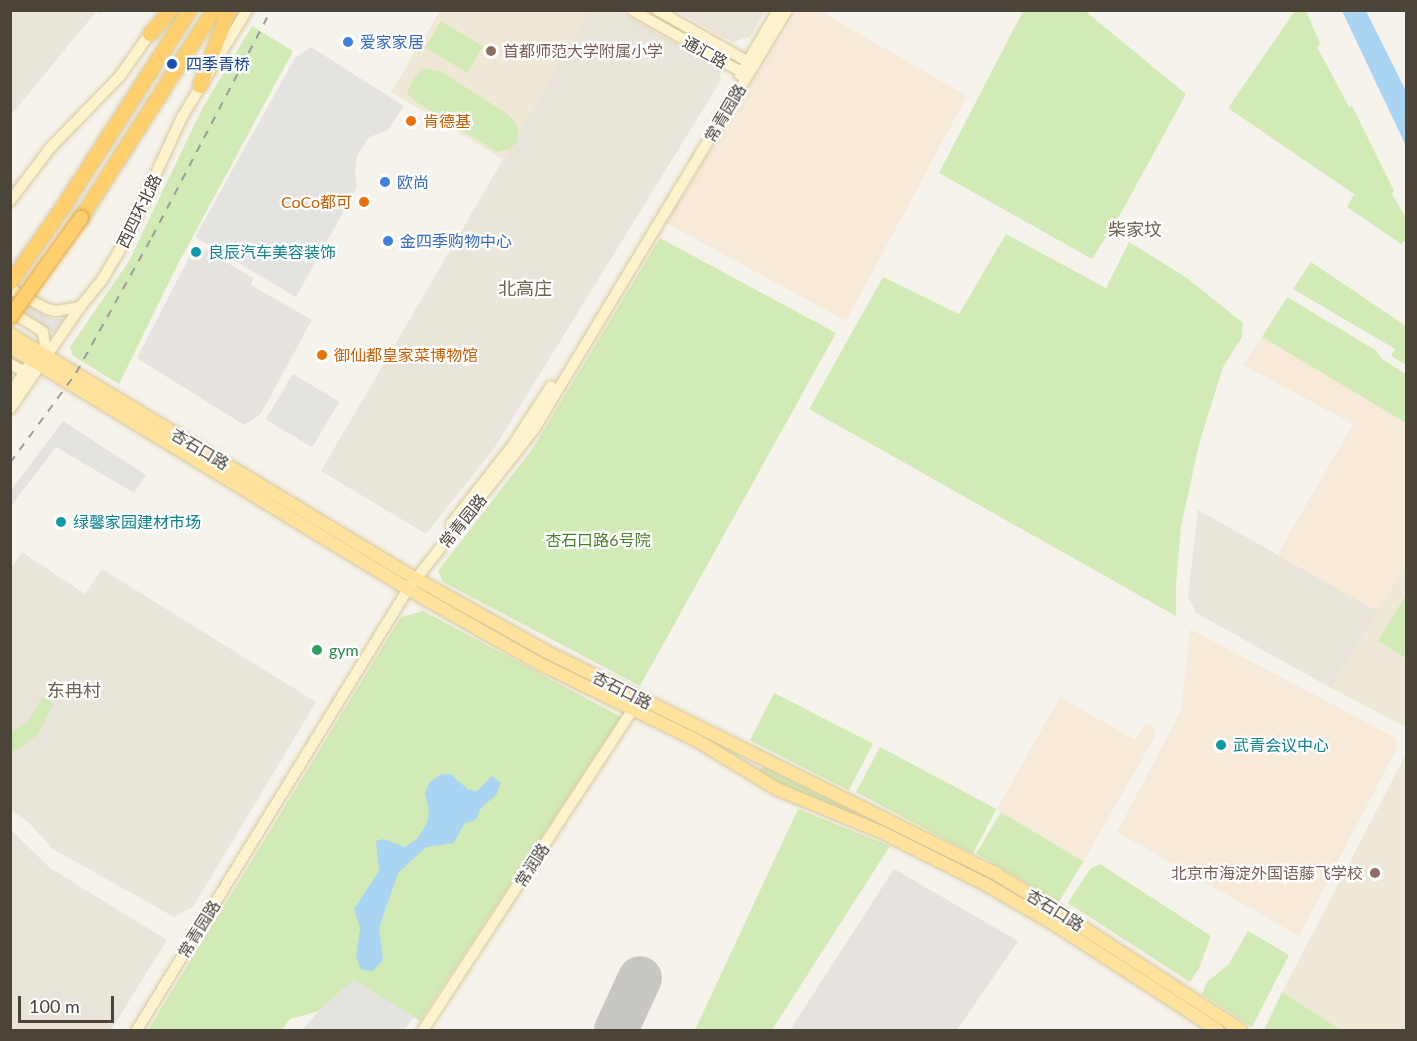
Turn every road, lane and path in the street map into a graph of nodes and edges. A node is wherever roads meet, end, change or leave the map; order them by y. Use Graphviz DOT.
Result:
graph roads {
  1 [pos="163,10"];
  2 [pos="171,10"];
  3 [pos="190,10"];
  4 [pos="214,10"];
  5 [pos="229,10"];
  6 [pos="247,10"];
  7 [pos="632,10"];
  8 [pos="657,10"];
  9 [pos="778,10"];
  10 [pos="787,10"];
  11 [pos="150,34"];
  12 [pos="751,64"];
  13 [pos="745,74"];
  14 [pos="200,86"];
  15 [pos="10,201"];
  16 [pos="10,283"];
  17 [pos="10,289"];
  18 [pos="80,307"];
  19 [pos="10,311"];
  20 [pos="10,317"];
  21 [pos="10,334"];
  22 [pos="10,347"];
  23 [pos="40,360"];
  24 [pos="10,363"];
  25 [pos="25,372"];
  26 [pos="10,394"];
  27 [pos="10,409"];
  28 [pos="410,583"];
  29 [pos="637,704"];
  30 [pos="130,1030"];
  31 [pos="137,1030"];
  32 [pos="423,1030"];
  33 [pos="1218,1030"];
  34 [pos="1241,1030"];
  1 -- 11 [label="street"];
  2 -- 11 [label="highway"];
  3 -- 16 [label="highway"];
  4 -- 20 [label="highway, bridge"];
  5 -- 14 [label="highway"];
  6 -- 14 [label="street, 西四环北路"];
  7 -- 13 [label="street, 通汇路"];
  8 -- 12 [label="street, 通汇路"];
  9 -- 12 [label="street, 常青园路"];
  10 -- 12 [label="street, 常青园路"];
  11 -- 15 [label="street"];
  12 -- 13 [label="street, 常青园路"];
  13 -- 28 [label="street, 常青园路"];
  14 -- 18 [label="street, 西四环北路"];
  17 -- 18 [label="street"];
  18 -- 23 [label="street, 西四环北路"];
  19 -- 23 [label="street"];
  21 -- 23 [label="main road, 杏石口路"];
  22 -- 23 [label="main road, 杏石口路"];
  23 -- 25 [label="street, 西四环北路"];
  23 -- 27 [label="street, 西四环北路"];
  23 -- 28 [label="main road, 杏石口路"];
  24 -- 25 [label="street"];
  25 -- 26 [label="street, 西四环北路"];
  28 -- 29 [label="main road, 杏石口路"];
  28 -- 30 [label="street, 常青园路"];
  28 -- 31 [label="street, 常青园路"];
  29 -- 32 [label="street, 常润路"];
  29 -- 33 [label="main road, 杏石口路"];
  29 -- 34 [label="main road, 杏石口路"];
}
